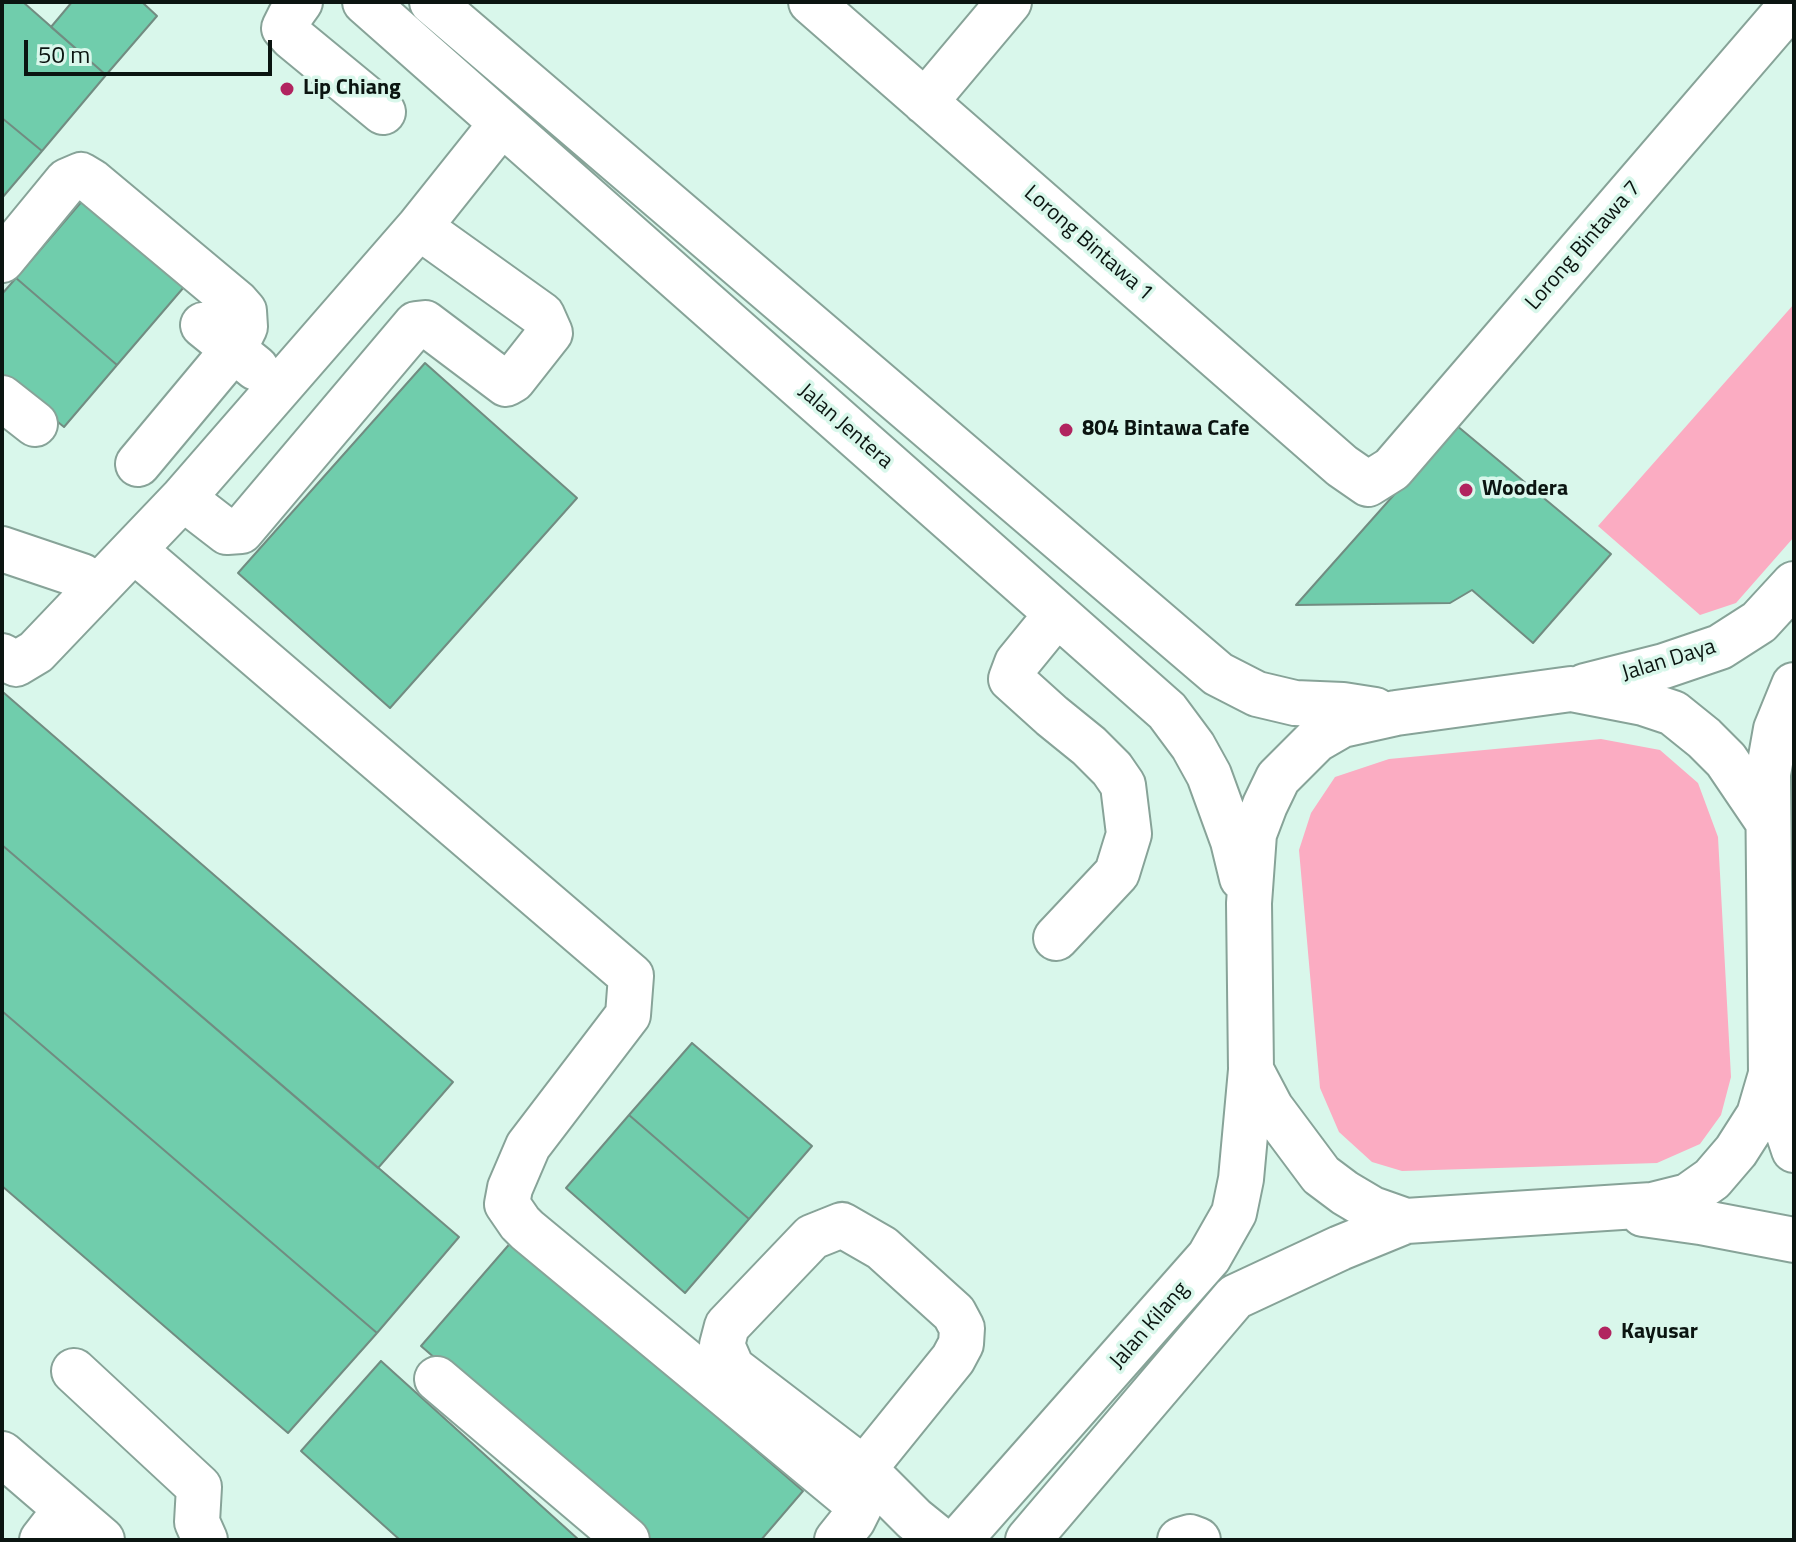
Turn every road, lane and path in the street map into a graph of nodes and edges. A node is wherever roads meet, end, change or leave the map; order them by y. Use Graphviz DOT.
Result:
graph roads {
  1 [pos="300,2"];
  2 [pos="365,2"];
  3 [pos="432,2"];
  4 [pos="811,2"];
  5 [pos="1009,2"];
  6 [pos="1794,2"];
  7 [pos="925,102"];
  8 [pos="383,112"];
  9 [pos="502,123"];
  10 [pos="419,227"];
  11 [pos="2,260"];
  12 [pos="218,337"];
  13 [pos="279,388"];
  14 [pos="138,464"];
  15 [pos="1368,484"];
  16 [pos="183,498"];
  17 [pos="2,549"];
  18 [pos="134,550"];
  19 [pos="1794,584"];
  20 [pos="93,592"];
  21 [pos="1057,614"];
  22 [pos="2,656"];
  23 [pos="1794,685"];
  24 [pos="1571,689"];
  25 [pos="1396,713"];
  26 [pos="1768,822"];
  27 [pos="1249,903"];
  28 [pos="1056,938"];
  29 [pos="1251,1070"];
  30 [pos="1771,1074"];
  31 [pos="1794,1150"];
  32 [pos="1605,1208"];
  33 [pos="1406,1221"];
  34 [pos="1794,1240"];
  35 [pos="74,1371"];
  36 [pos="437,1379"];
  37 [pos="2,1454"];
  38 [pos="864,1469"];
  39 [pos="54,1525"];
  40 [pos="102,1540"];
  41 [pos="205,1540"];
  42 [pos="627,1540"];
  43 [pos="837,1540"];
  44 [pos="940,1540"];
  45 [pos="959,1540"];
  46 [pos="1028,1540"];
  47 [pos="1180,1540"];
  48 [pos="1198,1540"];
  1 -- 8 [label="street"];
  2 -- 9 [label="street, Jalan Jentera"];
  3 -- 25 [label="street"];
  4 -- 7 [label="street, Lorong Bintawa 1"];
  5 -- 7 [label="street"];
  6 -- 15 [label="street, Lorong Bintawa 7"];
  7 -- 15 [label="street, Lorong Bintawa 1"];
  9 -- 10 [label="street"];
  9 -- 21 [label="street, Jalan Jentera"];
  10 -- 13 [label="street"];
  10 -- 16 [label="street"];
  11 -- 12 [label="street"];
  12 -- 13 [label="street"];
  12 -- 14 [label="street"];
  13 -- 16 [label="street"];
  16 -- 18 [label="street"];
  17 -- 20 [label="street"];
  18 -- 20 [label="street"];
  18 -- 43 [label="street"];
  19 -- 24 [label="street, Jalan Daya"];
  20 -- 22 [label="street"];
  21 -- 27 [label="street, Jalan Jentera"];
  21 -- 28 [label="street"];
  23 -- 26 [label="street"];
  24 -- 25 [label="street"];
  24 -- 26 [label="street"];
  25 -- 27 [label="street"];
  26 -- 30 [label="street"];
  27 -- 29 [label="street, Jalan Kilang"];
  29 -- 33 [label="street"];
  29 -- 45 [label="street, Jalan Kilang"];
  30 -- 31 [label="street"];
  30 -- 32 [label="street"];
  32 -- 33 [label="street"];
  32 -- 34 [label="street"];
  33 -- 46 [label="street, Jalan Kilang"];
  35 -- 41 [label="street"];
  36 -- 42 [label="street"];
  37 -- 39 [label="street"];
  38 -- 38 [label="street"];
  38 -- 44 [label="street"];
  39 -- 40 [label="street"];
  47 -- 48 [label="street"];
}
